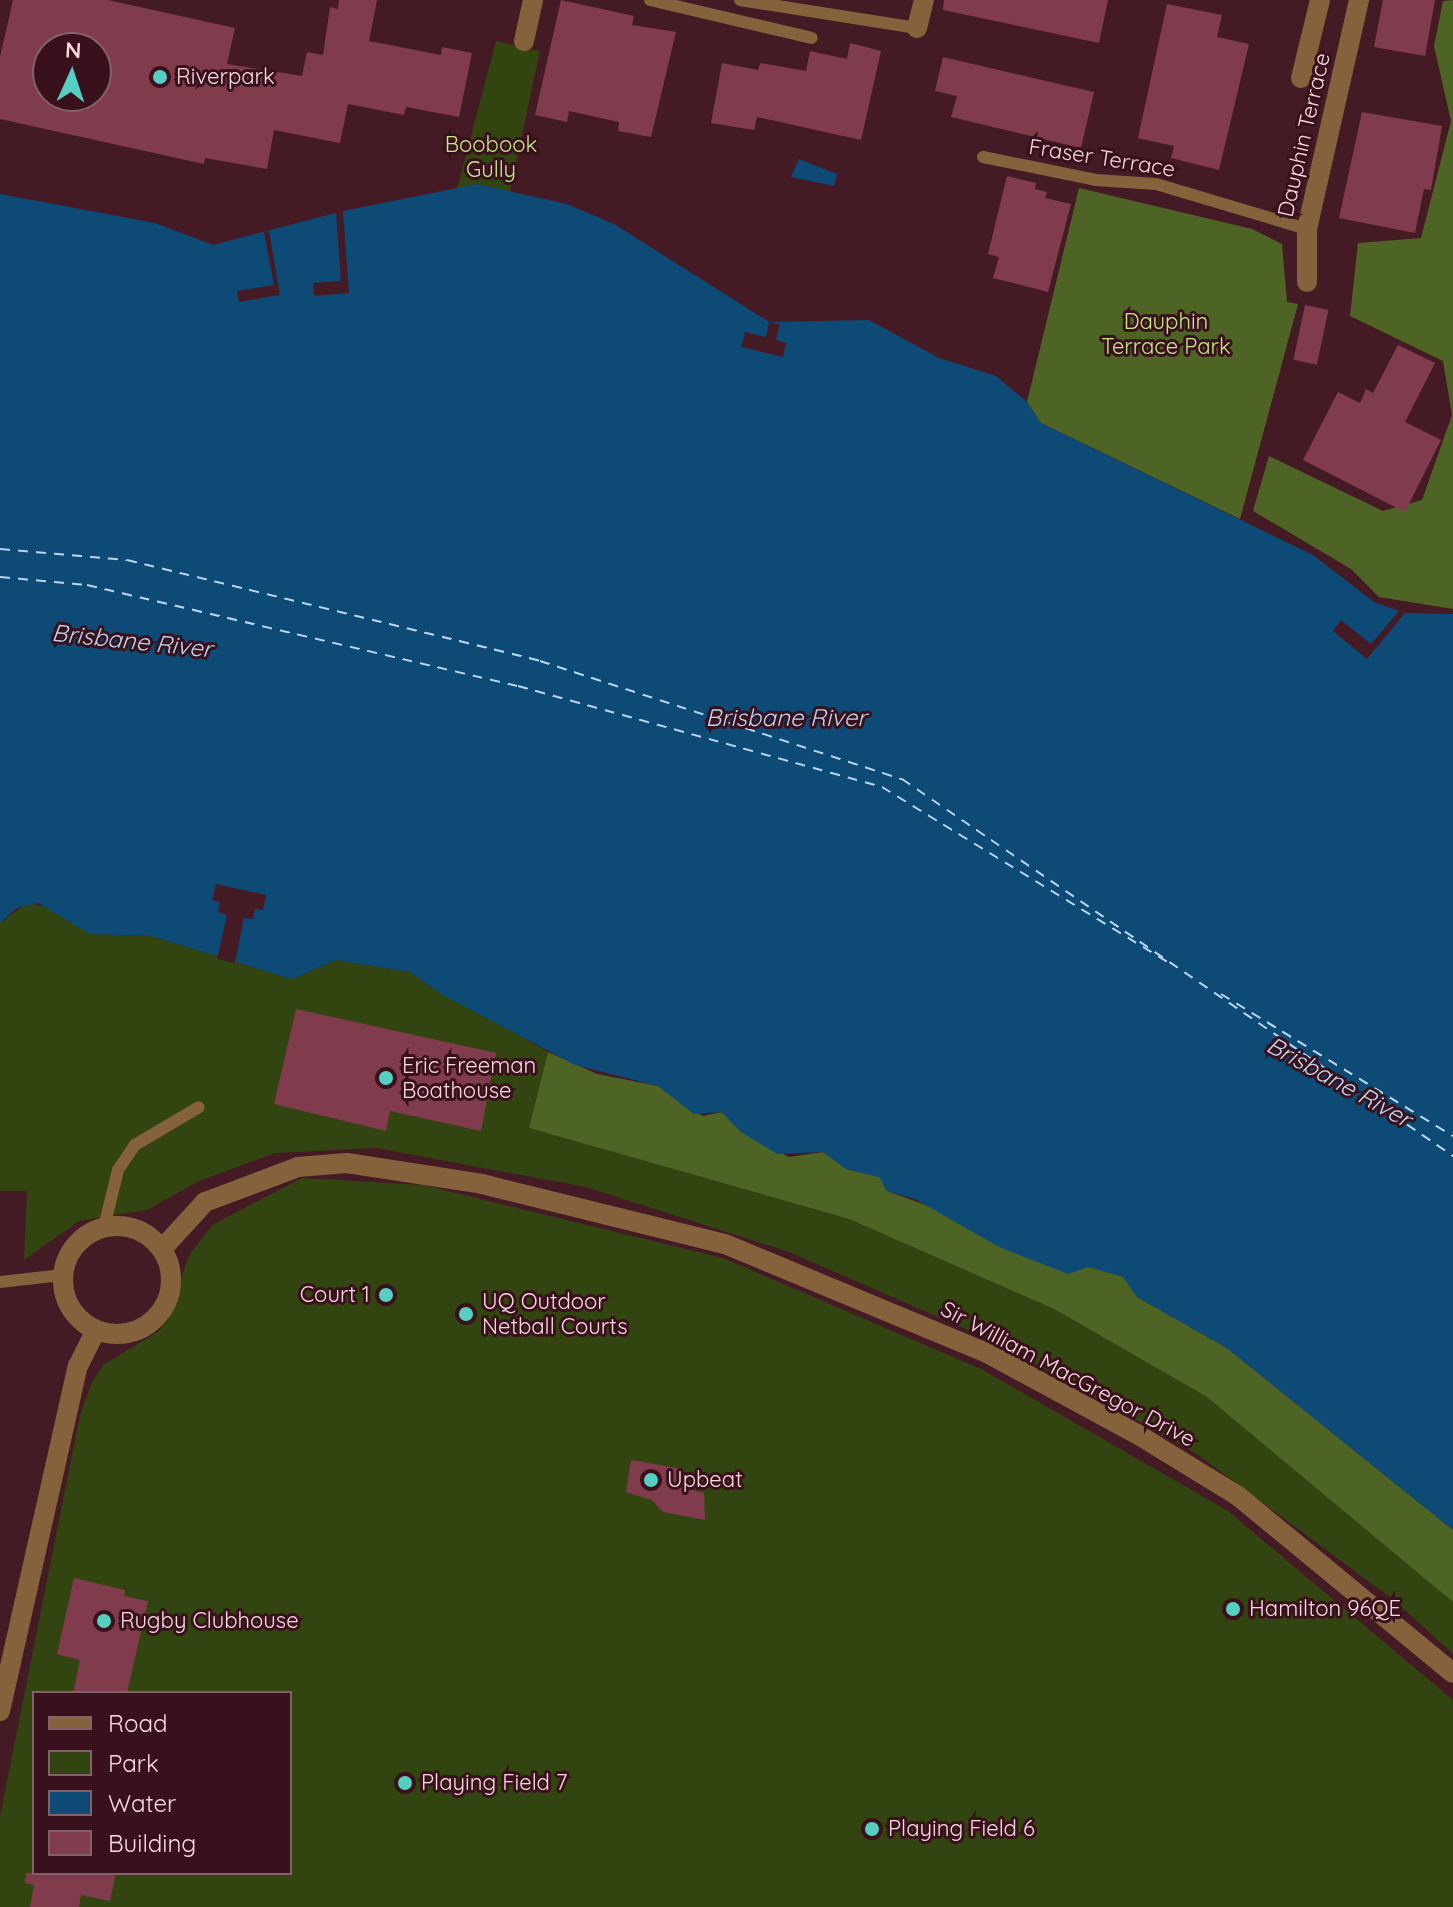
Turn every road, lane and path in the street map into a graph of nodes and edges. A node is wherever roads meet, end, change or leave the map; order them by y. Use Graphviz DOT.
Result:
graph roads {
  1 [pos="533,0"];
  2 [pos="650,0"];
  3 [pos="740,0"];
  4 [pos="924,0"];
  5 [pos="1320,0"];
  6 [pos="1359,0"];
  7 [pos="917,28"];
  8 [pos="812,38"];
  9 [pos="524,41"];
  10 [pos="1301,78"];
  11 [pos="983,157"];
  12 [pos="1307,229"];
  13 [pos="1307,282"];
  14 [pos="199,1107"];
  15 [pos="104,1227"];
  16 [pos="162,1249"];
  17 [pos="62,1275"];
  18 [pos="0,1282"];
  19 [pos="96,1330"];
  20 [pos="1453,1673"];
  21 [pos="0,1711"];
  1 -- 9 [label="street"];
  2 -- 8 [label="lane"];
  3 -- 7 [label="lane"];
  4 -- 7 [label="street"];
  5 -- 10 [label="street, Dauphin Terrace"];
  6 -- 12 [label="street, Dauphin Terrace"];
  11 -- 12 [label="lane, Fraser Terrace"];
  12 -- 13 [label="street, Dauphin Terrace"];
  14 -- 15 [label="lane"];
  15 -- 16 [label="street"];
  15 -- 17 [label="street"];
  16 -- 19 [label="street"];
  16 -- 20 [label="street, Sir William MacGregor Drive"];
  17 -- 18 [label="lane"];
  17 -- 19 [label="street"];
  19 -- 21 [label="street"];
}
